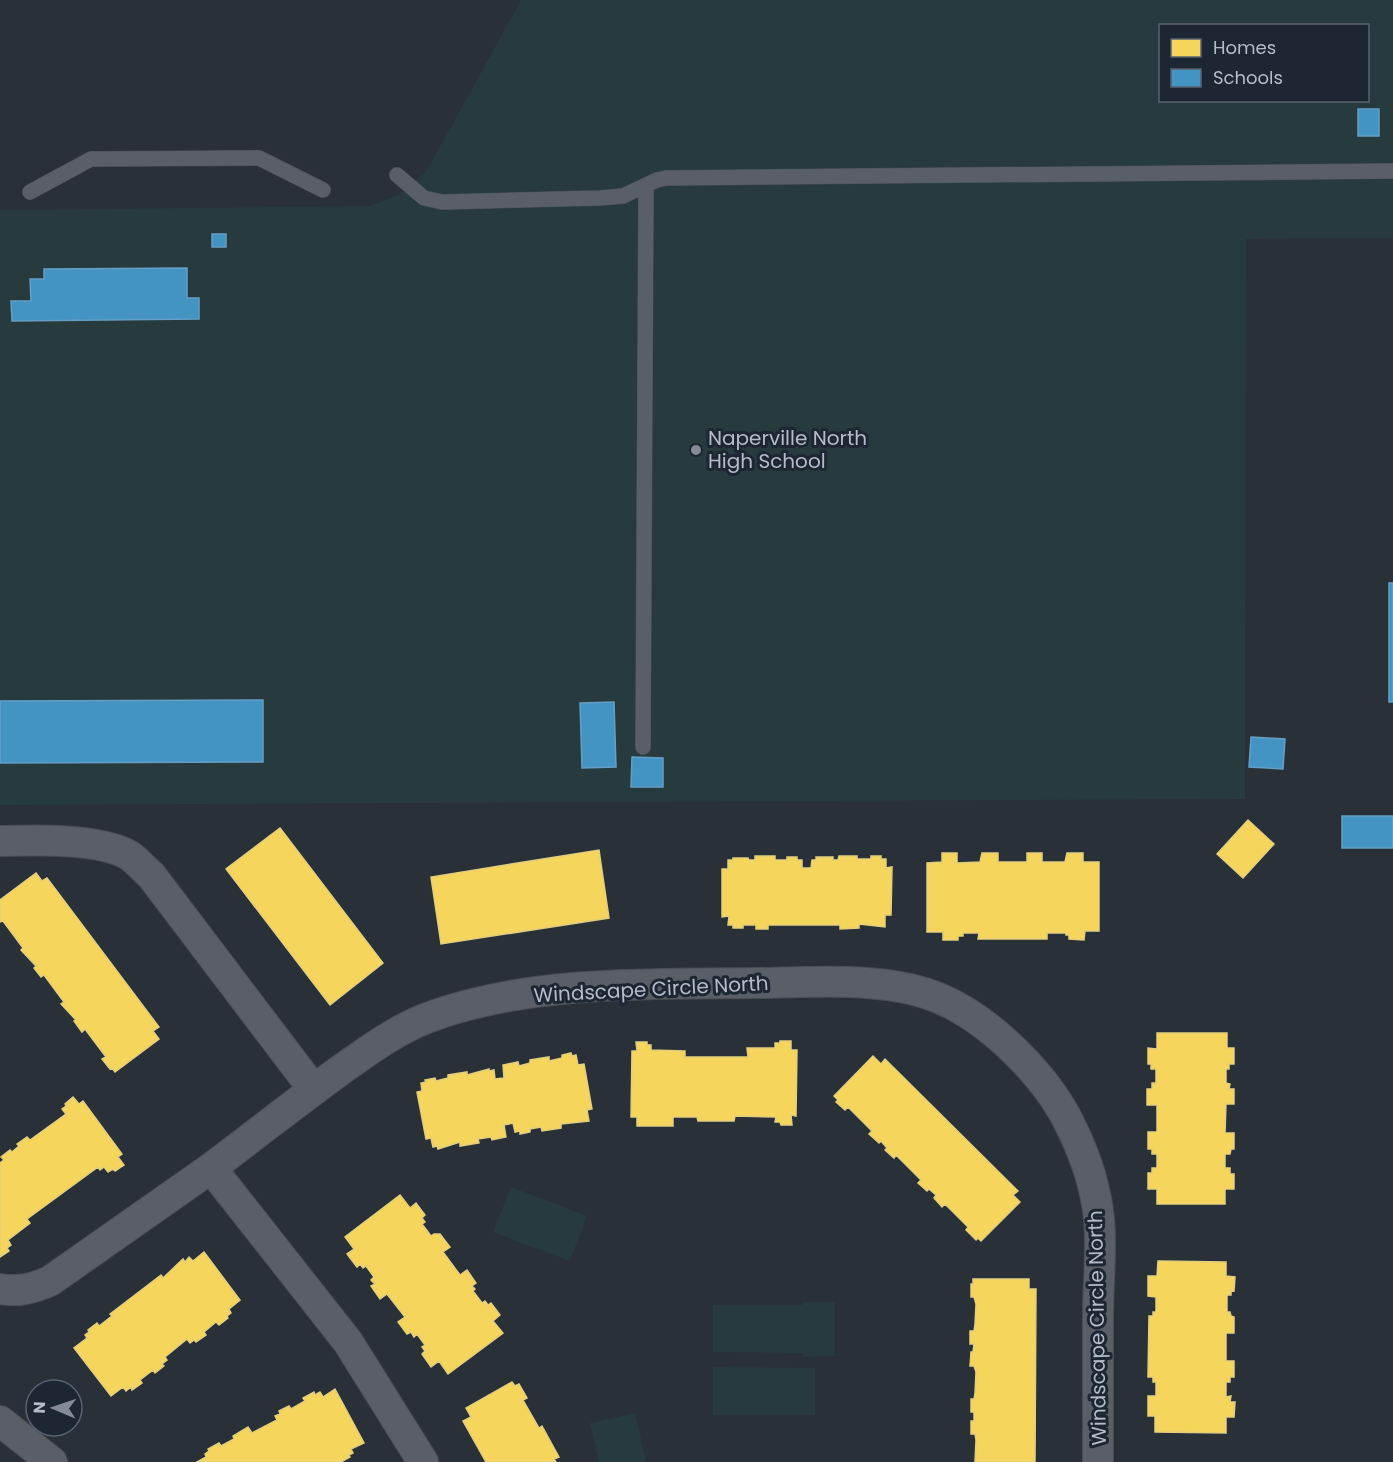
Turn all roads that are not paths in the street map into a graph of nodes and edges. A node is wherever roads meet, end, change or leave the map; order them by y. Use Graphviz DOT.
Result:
graph roads {
  1 [pos="1393,171"];
  2 [pos="397,175"];
  3 [pos="646,186"];
  4 [pos="323,190"];
  5 [pos="30,192"];
  6 [pos="643,747"];
  7 [pos="0,841"];
  8 [pos="314,1090"];
  9 [pos="211,1168"];
  10 [pos="0,1289"];
  11 [pos="0,1421"];
  12 [pos="52,1462"];
  13 [pos="423,1462"];
  14 [pos="1098,1462"];
  1 -- 3 [label="lane"];
  2 -- 3 [label="lane"];
  3 -- 6 [label="lane"];
  4 -- 5 [label="lane"];
  7 -- 8 [label="street"];
  8 -- 9 [label="street, Windscape Circle North"];
  8 -- 14 [label="street, Windscape Circle North"];
  9 -- 10 [label="street, Windscape Circle North"];
  9 -- 13 [label="street"];
  11 -- 12 [label="street"];
}
